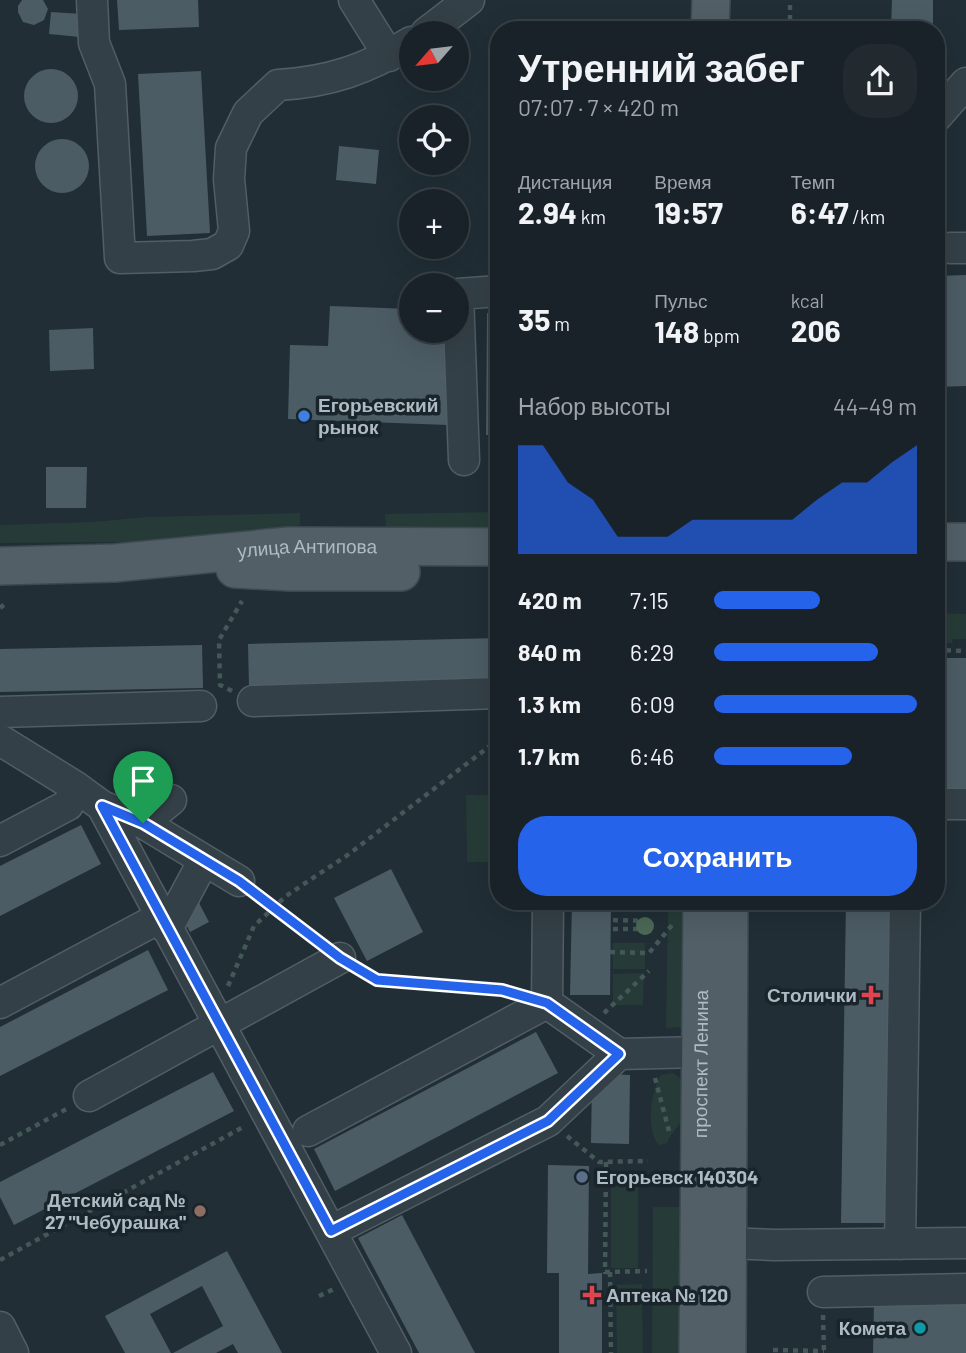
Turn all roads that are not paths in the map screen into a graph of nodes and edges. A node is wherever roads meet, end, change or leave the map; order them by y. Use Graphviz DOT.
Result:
graph roads {
  1 [pos="92,0"];
  2 [pos="354,0"];
  3 [pos="470,0"];
  4 [pos="711,0"];
  5 [pos="734,0"];
  6 [pos="442,21"];
  7 [pos="710,21"];
  8 [pos="734,21"];
  9 [pos="399,48"];
  10 [pos="399,49"];
  11 [pos="966,83"];
  12 [pos="945,107"];
  13 [pos="490,292"];
  14 [pos="464,460"];
  15 [pos="945,542"];
  16 [pos="966,542"];
  17 [pos="490,547"];
  18 [pos="115,563"];
  19 [pos="0,566"];
  20 [pos="945,566"];
  21 [pos="966,566"];
  22 [pos="490,571"];
  23 [pos="490,693"];
  24 [pos="253,701"];
  25 [pos="201,706"];
  26 [pos="0,712"];
  27 [pos="0,740"];
  28 [pos="76,787"];
  29 [pos="171,800"];
  30 [pos="945,804"];
  31 [pos="966,804"];
  32 [pos="102,806"];
  33 [pos="143,823"];
  34 [pos="0,841"];
  35 [pos="204,860"];
  36 [pos="239,881"];
  37 [pos="548,910"];
  38 [pos="702,910"];
  39 [pos="729,910"];
  40 [pos="905,910"];
  41 [pos="164,923"];
  42 [pos="340,958"];
  43 [pos="0,1003"];
  44 [pos="547,1003"];
  45 [pos="218,1024"];
  46 [pos="701,1052"];
  47 [pos="634,1054"];
  48 [pos="89,1096"];
  49 [pos="309,1131"];
  50 [pos="331,1231"];
  51 [pos="727,1243"];
  52 [pos="966,1243"];
  53 [pos="900,1244"];
  54 [pos="966,1289"];
  55 [pos="823,1292"];
  56 [pos="0,1327"];
  57 [pos="13,1353"];
  58 [pos="396,1353"];
  59 [pos="698,1353"];
  60 [pos="727,1353"];
  1 -- 10 [label="lane"];
  2 -- 9 [label="lane"];
  3 -- 6 [label="lane"];
  4 -- 7 [label="main road"];
  5 -- 8 [label="main road"];
  11 -- 12 [label="lane"];
  13 -- 14 [label="lane"];
  15 -- 16 [label="main road"];
  17 -- 18 [label="main road, улица Антипова"];
  18 -- 19 [label="main road, улица Антипова"];
  18 -- 22 [label="main road, улица Антипова"];
  20 -- 21 [label="main road"];
  23 -- 24 [label="lane"];
  25 -- 26 [label="lane"];
  27 -- 28 [label="lane"];
  28 -- 32 [label="lane"];
  28 -- 34 [label="lane"];
  29 -- 33 [label="lane"];
  30 -- 31 [label="lane"];
  32 -- 33 [label="lane"];
  32 -- 41 [label="lane"];
  33 -- 35 [label="lane"];
  35 -- 36 [label="lane"];
  35 -- 41 [label="lane"];
  37 -- 44 [label="lane"];
  38 -- 46 [label="main road, проспект Ленина"];
  39 -- 51 [label="main road, проспект Ленина"];
  40 -- 53 [label="lane"];
  41 -- 43 [label="lane"];
  41 -- 45 [label="lane"];
  42 -- 45 [label="lane"];
  44 -- 47 [label="lane"];
  44 -- 49 [label="lane"];
  45 -- 48 [label="lane"];
  45 -- 50 [label="lane"];
  46 -- 47 [label="lane"];
  46 -- 59 [label="main road, проспект Ленина"];
  47 -- 50 [label="lane"];
  50 -- 58 [label="lane"];
  51 -- 53 [label="lane"];
  51 -- 60 [label="main road, проспект Ленина"];
  52 -- 53 [label="lane"];
  54 -- 55 [label="lane"];
  56 -- 57 [label="lane"];
}
